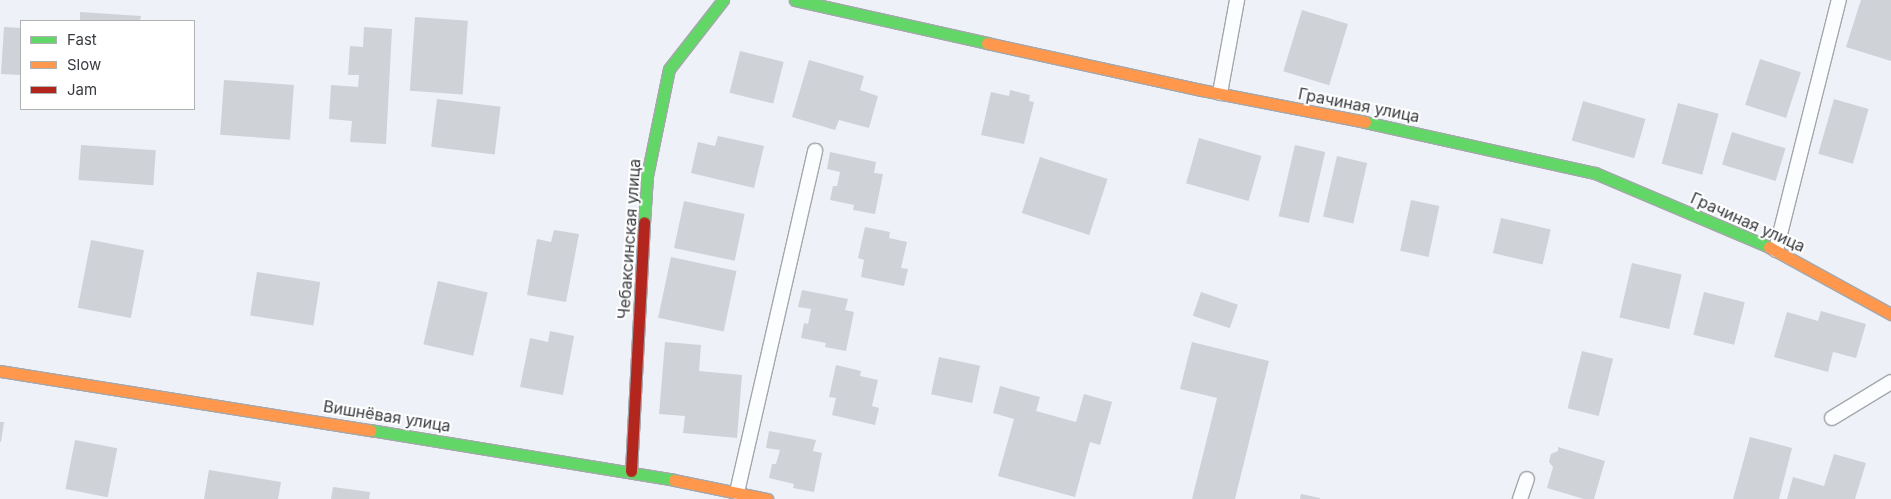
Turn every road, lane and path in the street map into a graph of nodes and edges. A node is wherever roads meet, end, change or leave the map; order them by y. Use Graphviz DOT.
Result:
graph roads {
  1 [pos="723,0"];
  2 [pos="795,0"];
  3 [pos="1237,0"];
  4 [pos="1839,0"];
  5 [pos="1220,93"];
  6 [pos="815,151"];
  7 [pos="1776,250"];
  8 [pos="1891,314"];
  9 [pos="0,371"];
  10 [pos="1891,382"];
  11 [pos="1832,418"];
  12 [pos="631,472"];
  13 [pos="1527,479"];
  14 [pos="737,492"];
  15 [pos="767,499"];
  16 [pos="1520,499"];
  1 -- 12 [label="street, Чебаксинская улица"];
  2 -- 5 [label="street, Грачиная улица"];
  3 -- 5 [label="lane"];
  4 -- 7 [label="lane"];
  5 -- 7 [label="street, Грачиная улица"];
  6 -- 14 [label="lane"];
  7 -- 8 [label="street, Грачиная улица"];
  9 -- 12 [label="street, Вишнёвая улица"];
  10 -- 11 [label="lane"];
  12 -- 14 [label="street, Вишнёвая улица"];
  13 -- 16 [label="lane"];
  14 -- 15 [label="street, Вишнёвая улица"];
}
